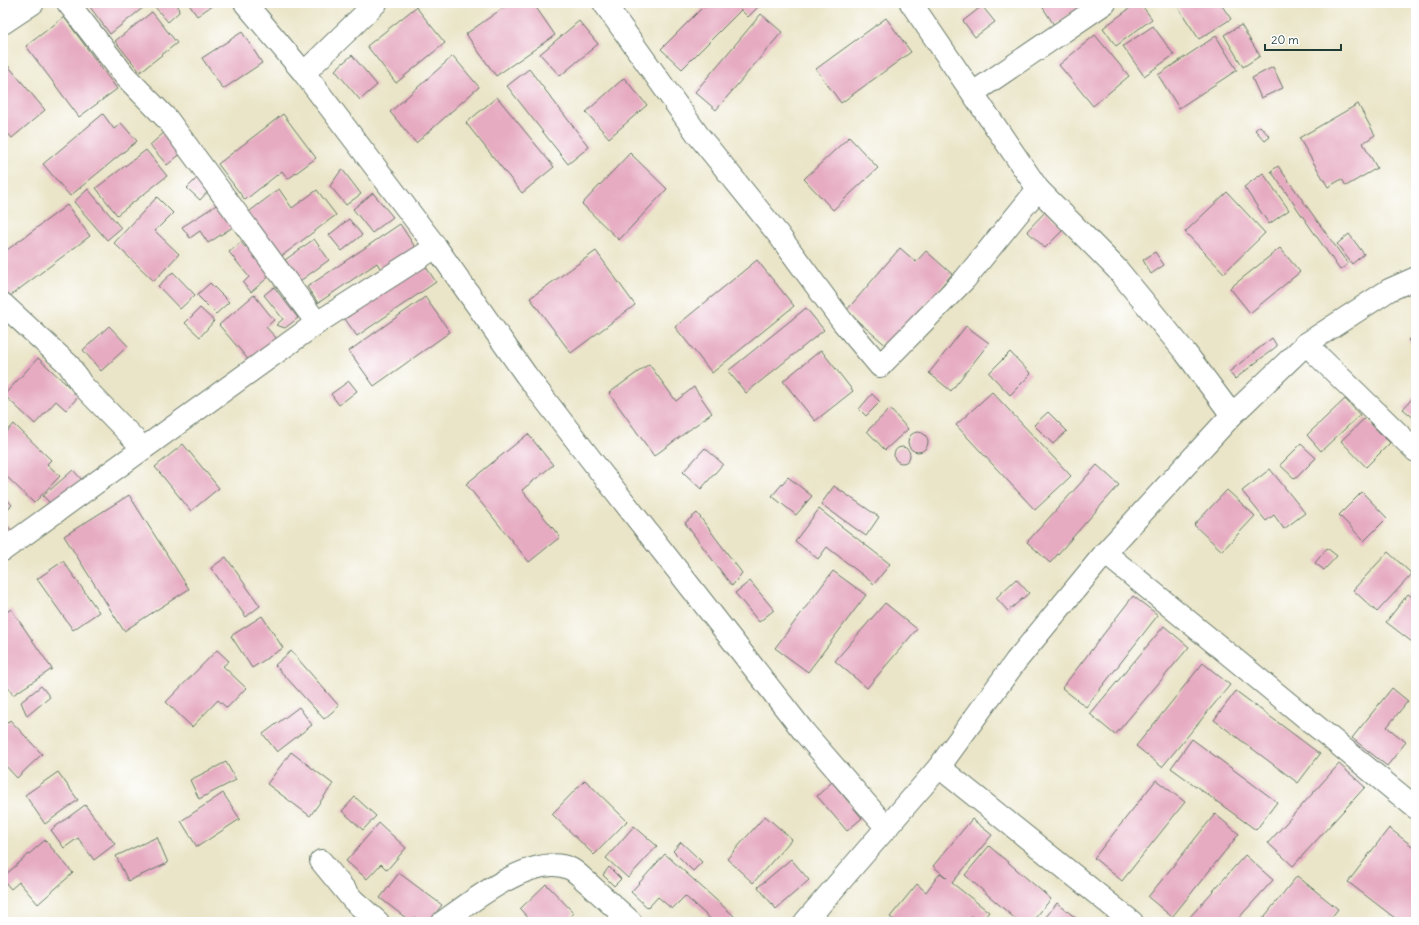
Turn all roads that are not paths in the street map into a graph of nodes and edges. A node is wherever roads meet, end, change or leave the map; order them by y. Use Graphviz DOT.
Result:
graph roads {
  1 [pos="33,3"];
  2 [pos="68,3"];
  3 [pos="245,3"];
  4 [pos="376,3"];
  5 [pos="604,3"];
  6 [pos="911,3"];
  7 [pos="1105,3"];
  8 [pos="3,23"];
  9 [pos="304,73"];
  10 [pos="973,93"];
  11 [pos="1038,189"];
  12 [pos="436,247"];
  13 [pos="1416,278"];
  14 [pos="3,304"];
  15 [pos="317,324"];
  16 [pos="1306,344"];
  17 [pos="1232,415"];
  18 [pos="144,448"];
  19 [pos="1416,451"];
  20 [pos="3,550"];
  21 [pos="1105,553"];
  22 [pos="939,767"];
  23 [pos="1416,808"];
  24 [pos="887,828"];
  25 [pos="321,861"];
  26 [pos="378,922"];
  27 [pos="443,922"];
  28 [pos="631,922"];
  29 [pos="805,922"];
  30 [pos="1132,922"];
  1 -- 8 [label="street"];
  2 -- 15 [label="street"];
  3 -- 9 [label="street"];
  4 -- 9 [label="street"];
  5 -- 11 [label="street"];
  6 -- 10 [label="street"];
  7 -- 10 [label="street"];
  9 -- 12 [label="street"];
  10 -- 11 [label="street"];
  11 -- 17 [label="street"];
  12 -- 15 [label="street"];
  12 -- 24 [label="street"];
  13 -- 16 [label="street"];
  14 -- 18 [label="street"];
  15 -- 18 [label="street"];
  16 -- 17 [label="street"];
  16 -- 19 [label="street"];
  17 -- 21 [label="street"];
  18 -- 20 [label="street"];
  21 -- 22 [label="street"];
  21 -- 23 [label="street"];
  22 -- 24 [label="street"];
  22 -- 30 [label="street"];
  24 -- 29 [label="street"];
  25 -- 26 [label="street"];
  27 -- 28 [label="street"];
}
